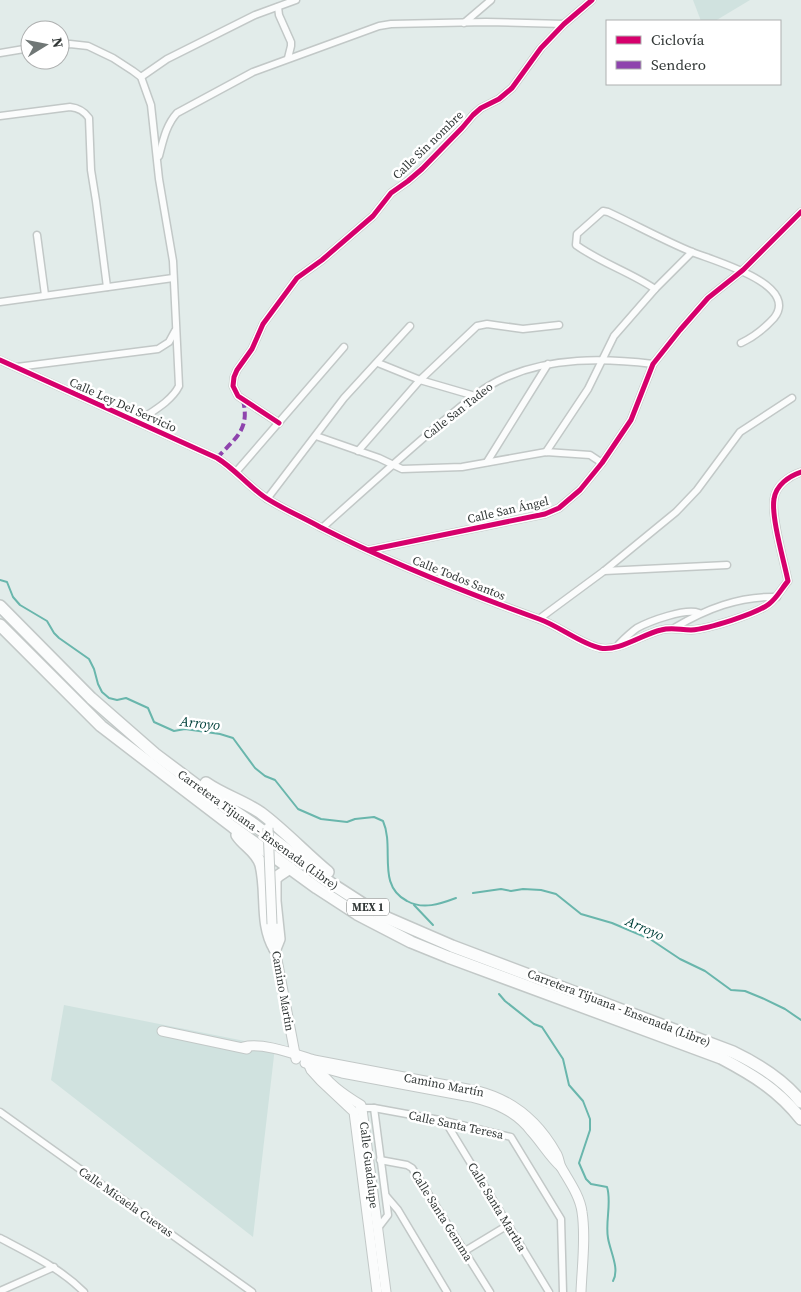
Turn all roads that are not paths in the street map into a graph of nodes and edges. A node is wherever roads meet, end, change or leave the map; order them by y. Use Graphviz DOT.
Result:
graph roads {
  1 [pos="296,0"];
  2 [pos="491,0"];
  3 [pos="592,0"];
  4 [pos="278,7"];
  5 [pos="464,23"];
  6 [pos="564,24"];
  7 [pos="70,44"];
  8 [pos="20,50"];
  9 [pos="0,53"];
  10 [pos="288,58"];
  11 [pos="141,77"];
  12 [pos="0,116"];
  13 [pos="158,160"];
  14 [pos="801,212"];
  15 [pos="37,235"];
  16 [pos="692,252"];
  17 [pos="743,270"];
  18 [pos="174,278"];
  19 [pos="107,287"];
  20 [pos="655,289"];
  21 [pos="45,295"];
  22 [pos="0,302"];
  23 [pos="559,324"];
  24 [pos="410,326"];
  25 [pos="175,329"];
  26 [pos="741,343"];
  27 [pos="344,347"];
  28 [pos="0,360"];
  29 [pos="601,360"];
  30 [pos="378,363"];
  31 [pos="548,364"];
  32 [pos="653,364"];
  33 [pos="16,367"];
  34 [pos="420,380"];
  35 [pos="474,396"];
  36 [pos="792,398"];
  37 [pos="137,422"];
  38 [pos="279,423"];
  39 [pos="316,436"];
  40 [pos="358,451"];
  41 [pos="546,452"];
  42 [pos="487,462"];
  43 [pos="602,463"];
  44 [pos="392,465"];
  45 [pos="236,472"];
  46 [pos="801,472"];
  47 [pos="267,499"];
  48 [pos="322,528"];
  49 [pos="369,550"];
  50 [pos="727,565"];
  51 [pos="604,571"];
  52 [pos="777,597"];
  53 [pos="0,606"];
  54 [pos="699,613"];
  55 [pos="539,619"];
  56 [pos="0,625"];
  57 [pos="674,628"];
  58 [pos="616,647"];
  59 [pos="156,754"];
  60 [pos="268,824"];
  61 [pos="233,827"];
  62 [pos="290,868"];
  63 [pos="363,904"];
  64 [pos="275,949"];
  65 [pos="162,1031"];
  66 [pos="295,1056"];
  67 [pos="311,1062"];
  68 [pos="801,1102"];
  69 [pos="357,1108"];
  70 [pos="374,1108"];
  71 [pos="0,1112"];
  72 [pos="801,1119"];
  73 [pos="445,1121"];
  74 [pos="380,1160"];
  75 [pos="386,1195"];
  76 [pos="508,1225"];
  77 [pos="378,1228"];
  78 [pos="0,1238"];
  79 [pos="465,1251"];
  80 [pos="54,1267"];
  81 [pos="0,1291"];
  82 [pos="84,1292"];
  83 [pos="252,1292"];
  84 [pos="377,1292"];
  85 [pos="386,1292"];
  86 [pos="447,1292"];
  87 [pos="490,1292"];
  88 [pos="549,1292"];
  89 [pos="563,1292"];
  90 [pos="581,1292"];
  1 -- 4 [label="street"];
  2 -- 5 [label="street"];
  3 -- 6 [label="street, Calle Sin nombre"];
  4 -- 10 [label="street"];
  4 -- 11 [label="street"];
  5 -- 6 [label="street"];
  5 -- 10 [label="street"];
  6 -- 38 [label="street, Calle Sin nombre"];
  7 -- 11 [label="street"];
  8 -- 9 [label="street"];
  10 -- 13 [label="street"];
  11 -- 13 [label="street"];
  12 -- 19 [label="street"];
  13 -- 18 [label="street"];
  14 -- 17 [label="street, Calle San Ángel"];
  15 -- 21 [label="street"];
  16 -- 17 [label="street"];
  16 -- 20 [label="street"];
  16 -- 20 [label="street"];
  17 -- 26 [label="street"];
  17 -- 32 [label="street, Calle San Ángel"];
  18 -- 19 [label="street"];
  18 -- 25 [label="street"];
  19 -- 21 [label="street"];
  20 -- 29 [label="street"];
  21 -- 22 [label="street"];
  23 -- 34 [label="street"];
  24 -- 30 [label="street"];
  25 -- 33 [label="street"];
  25 -- 37 [label="street"];
  27 -- 38 [label="street"];
  28 -- 33 [label="street, Calle Ley Del Servicio"];
  29 -- 31 [label="street, Calle San Tadeo"];
  29 -- 32 [label="street, Calle San Tadeo"];
  29 -- 41 [label="street"];
  30 -- 34 [label="street"];
  30 -- 39 [label="street"];
  31 -- 35 [label="street, Calle San Tadeo"];
  31 -- 42 [label="street"];
  32 -- 43 [label="street, Calle San Ángel"];
  33 -- 37 [label="street, Calle Ley Del Servicio"];
  34 -- 35 [label="street"];
  34 -- 40 [label="street"];
  35 -- 44 [label="street, Calle San Tadeo"];
  36 -- 51 [label="street"];
  37 -- 45 [label="street, Calle Ley Del Servicio"];
  38 -- 45 [label="street"];
  39 -- 40 [label="street"];
  39 -- 47 [label="street"];
  40 -- 44 [label="street"];
  41 -- 42 [label="street"];
  41 -- 43 [label="street"];
  42 -- 44 [label="street"];
  43 -- 49 [label="street, Calle San Ángel"];
  44 -- 48 [label="street, Calle San Tadeo"];
  45 -- 47 [label="street, Calle Todos Santos"];
  46 -- 52 [label="street"];
  47 -- 48 [label="street, Calle Todos Santos"];
  48 -- 49 [label="street, Calle Todos Santos"];
  49 -- 55 [label="street, Calle Todos Santos"];
  50 -- 51 [label="street"];
  51 -- 55 [label="street"];
  52 -- 54 [label="street"];
  52 -- 57 [label="street"];
  53 -- 59 [label="highway, Carretera Tijuana - Ensenada (Libre) / MEX 1"];
  54 -- 57 [label="street"];
  54 -- 58 [label="street"];
  55 -- 58 [label="street, Calle Todos Santos"];
  56 -- 61 [label="highway, Carretera Tijuana - Ensenada (Libre) / MEX 1"];
  57 -- 58 [label="street"];
  59 -- 60 [label="highway"];
  59 -- 63 [label="highway, Carretera Tijuana - Ensenada (Libre) / MEX 1"];
  60 -- 63 [label="highway"];
  60 -- 64 [label="street, Camino Martin, bridge"];
  61 -- 62 [label="highway, Carretera Tijuana - Ensenada (Libre) / MEX 1"];
  61 -- 64 [label="highway"];
  62 -- 64 [label="highway"];
  62 -- 72 [label="highway, Carretera Tijuana - Ensenada (Libre) / MEX 1"];
  63 -- 68 [label="highway, Carretera Tijuana - Ensenada (Libre) / MEX 1"];
  64 -- 66 [label="street, Camino Martin"];
  65 -- 66 [label="street, Camino Martín"];
  66 -- 67 [label="street, Camino Martín"];
  67 -- 69 [label="street, Calle Guadalupe"];
  67 -- 90 [label="street, Camino Martín"];
  69 -- 70 [label="street, Calle Santa Teresa"];
  69 -- 77 [label="street, Calle Guadalupe"];
  69 -- 84 [label="street, Calle Guadalupe"];
  70 -- 73 [label="street, Calle Santa Teresa"];
  70 -- 74 [label="street"];
  71 -- 83 [label="street, Calle Micaela Cuevas"];
  73 -- 76 [label="street, Calle Santa Martha"];
  73 -- 89 [label="street, Calle Santa Teresa"];
  74 -- 75 [label="street"];
  74 -- 79 [label="street, Calle Santa Gemma"];
  75 -- 77 [label="street"];
  75 -- 86 [label="street"];
  76 -- 79 [label="street"];
  76 -- 88 [label="street, Calle Santa Martha"];
  77 -- 85 [label="street, Calle Guadalupe"];
  78 -- 80 [label="street"];
  79 -- 87 [label="street, Calle Santa Gemma"];
  80 -- 81 [label="street"];
  80 -- 82 [label="street"];
}
